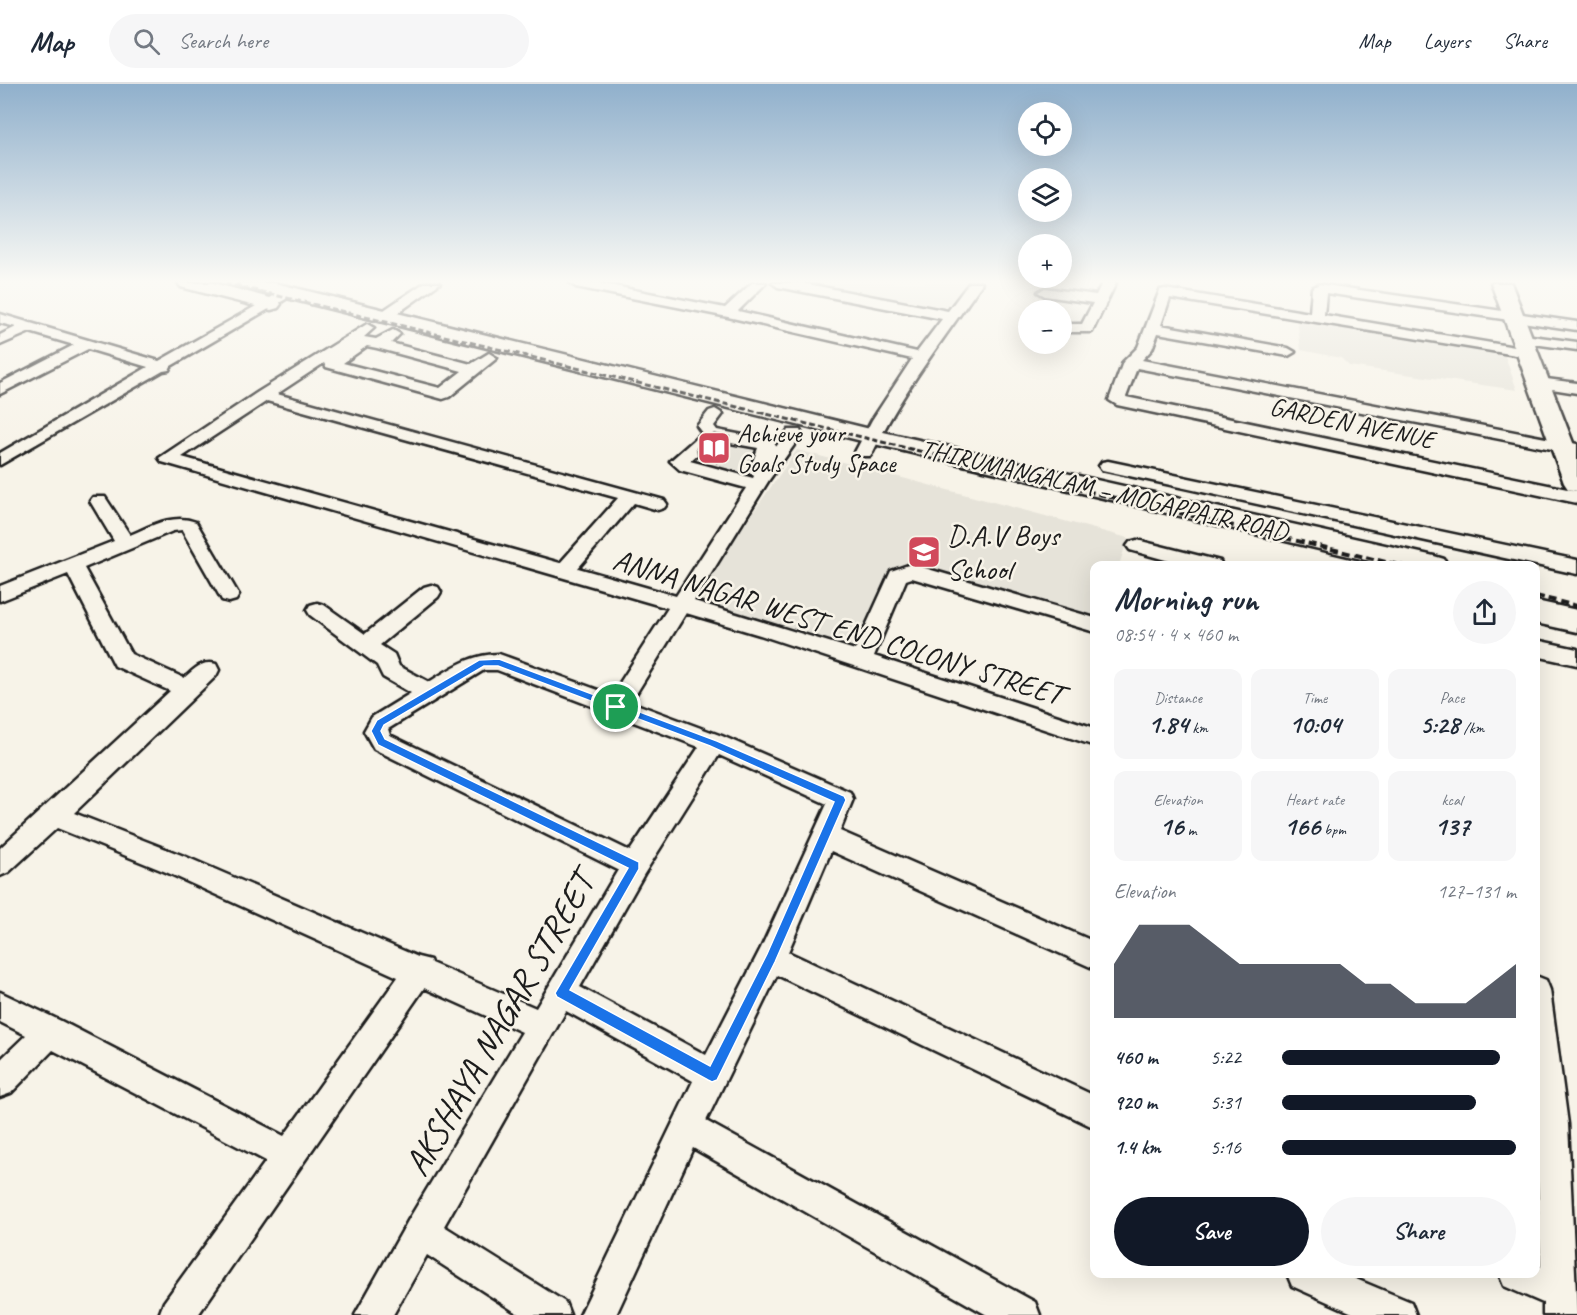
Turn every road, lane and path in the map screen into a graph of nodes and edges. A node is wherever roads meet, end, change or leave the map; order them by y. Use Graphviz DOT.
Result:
graph roads {
  1 [pos="80,340"];
  2 [pos="209,340"];
  3 [pos="363,340"];
  4 [pos="365,340"];
  5 [pos="409,340"];
  6 [pos="421,340"];
  7 [pos="847,340"];
  8 [pos="933,340"];
  9 [pos="1148,340"];
  10 [pos="1223,340"];
  11 [pos="1485,340"];
  12 [pos="1524,340"];
  13 [pos="89,343"];
  14 [pos="1526,346"];
  15 [pos="1577,346"];
  16 [pos="1288,352"];
  17 [pos="921,357"];
  18 [pos="1131,362"];
  19 [pos="482,364"];
  20 [pos="164,367"];
  21 [pos="1539,383"];
  22 [pos="1577,388"];
  23 [pos="0,389"];
  24 [pos="264,395"];
  25 [pos="713,424"];
  26 [pos="794,434"];
  27 [pos="867,444"];
  28 [pos="1569,447"];
  29 [pos="0,460"];
  30 [pos="1108,466"];
  31 [pos="1577,483"];
  32 [pos="755,485"];
  33 [pos="630,496"];
  34 [pos="1577,497"];
  35 [pos="99,501"];
  36 [pos="658,504"];
  37 [pos="126,544"];
  38 [pos="1137,546"];
  39 [pos="1194,561"];
  40 [pos="1311,561"];
  41 [pos="1411,561"];
  42 [pos="73,565"];
  43 [pos="1577,567"];
  44 [pos="564,572"];
  45 [pos="1540,589"];
  46 [pos="431,592"];
  47 [pos="0,594"];
  48 [pos="230,595"];
  49 [pos="1577,597"];
  50 [pos="680,606"];
  51 [pos="317,610"];
  52 [pos="1540,613"];
  53 [pos="1577,621"];
  54 [pos="1090,624"];
  55 [pos="365,645"];
  56 [pos="1540,649"];
  57 [pos="1577,657"];
  58 [pos="862,659"];
  59 [pos="208,670"];
  60 [pos="186,689"];
  61 [pos="431,693"];
  62 [pos="616,707"];
  63 [pos="1090,735"];
  64 [pos="714,743"];
  65 [pos="54,816"];
  66 [pos="825,836"];
  67 [pos="0,864"];
  68 [pos="635,866"];
  69 [pos="1090,954"];
  70 [pos="771,958"];
  71 [pos="420,970"];
  72 [pos="561,993"];
  73 [pos="0,1006"];
  74 [pos="1540,1019"];
  75 [pos="542,1026"];
  76 [pos="51,1031"];
  77 [pos="712,1075"];
  78 [pos="0,1082"];
  79 [pos="1090,1110"];
  80 [pos="686,1127"];
  81 [pos="288,1155"];
  82 [pos="421,1231"];
  83 [pos="1313,1278"];
  84 [pos="1522,1278"];
  85 [pos="1560,1304"];
  86 [pos="177,1315"];
  87 [pos="372,1315"];
  88 [pos="552,1315"];
  89 [pos="598,1315"];
  90 [pos="1022,1315"];
  91 [pos="1398,1315"];
  1 -- 13 [label="street"];
  2 -- 20 [label="street"];
  3 -- 24 [label="street, ANNA NAGAR WEST END COLONY STREET"];
  4 -- 19 [label="street"];
  5 -- 19 [label="main road, THIRUMANGALAM – MOGAPPAIR ROAD"];
  6 -- 27 [label="main road, THIRUMANGALAM – MOGAPPAIR ROAD"];
  7 -- 17 [label="street"];
  8 -- 17 [label="street"];
  9 -- 18 [label="street"];
  10 -- 16 [label="street"];
  11 -- 14 [label="street"];
  12 -- 14 [label="main road"];
  13 -- 20 [label="street"];
  13 -- 23 [label="street"];
  14 -- 15 [label="street"];
  14 -- 21 [label="main road"];
  17 -- 27 [label="street"];
  18 -- 28 [label="street"];
  18 -- 34 [label="street, GARDEN AVENUE"];
  19 -- 25 [label="main road, THIRUMANGALAM – MOGAPPAIR ROAD"];
  20 -- 29 [label="street"];
  21 -- 22 [label="street"];
  21 -- 28 [label="main road"];
  24 -- 33 [label="street"];
  24 -- 44 [label="street, ANNA NAGAR WEST END COLONY STREET"];
  25 -- 26 [label="main road, THIRUMANGALAM – MOGAPPAIR ROAD"];
  25 -- 32 [label="street"];
  25 -- 32 [label="street"];
  26 -- 27 [label="main road, THIRUMANGALAM – MOGAPPAIR ROAD"];
  26 -- 32 [label="street"];
  27 -- 40 [label="main road, THIRUMANGALAM – MOGAPPAIR ROAD"];
  27 -- 41 [label="main road, THIRUMANGALAM – MOGAPPAIR ROAD"];
  28 -- 31 [label="main road"];
  30 -- 43 [label="street"];
  32 -- 50 [label="street"];
  33 -- 36 [label="street"];
  33 -- 44 [label="street, ANNA NAGAR WEST END COLONY STREET"];
  35 -- 37 [label="street"];
  37 -- 42 [label="street"];
  37 -- 48 [label="street"];
  38 -- 39 [label="street"];
  42 -- 47 [label="street"];
  42 -- 60 [label="street"];
  44 -- 50 [label="street, ANNA NAGAR WEST END COLONY STREET"];
  45 -- 49 [label="main road"];
  46 -- 55 [label="street"];
  50 -- 58 [label="street, ANNA NAGAR WEST END COLONY STREET"];
  50 -- 62 [label="street"];
  51 -- 55 [label="street"];
  52 -- 53 [label="main road"];
  54 -- 58 [label="street"];
  55 -- 61 [label="street"];
  56 -- 57 [label="street"];
  58 -- 63 [label="street, ANNA NAGAR WEST END COLONY STREET"];
  59 -- 60 [label="street"];
  60 -- 65 [label="street"];
  61 -- 62 [label="street"];
  61 -- 68 [label="street"];
  62 -- 64 [label="street"];
  64 -- 66 [label="street"];
  64 -- 68 [label="street, AKSHAYA NAGAR STREET"];
  65 -- 67 [label="street"];
  65 -- 71 [label="street"];
  66 -- 69 [label="street"];
  66 -- 70 [label="street"];
  68 -- 72 [label="street, AKSHAYA NAGAR STREET"];
  70 -- 77 [label="street"];
  70 -- 79 [label="street"];
  71 -- 75 [label="street"];
  71 -- 81 [label="street"];
  72 -- 75 [label="street, AKSHAYA NAGAR STREET"];
  72 -- 77 [label="street"];
  73 -- 76 [label="street"];
  74 -- 85 [label="street"];
  75 -- 82 [label="street, AKSHAYA NAGAR STREET"];
  76 -- 78 [label="street"];
  76 -- 81 [label="street"];
  77 -- 80 [label="street"];
  80 -- 89 [label="street"];
  80 -- 90 [label="street"];
  81 -- 86 [label="street"];
  82 -- 87 [label="street, AKSHAYA NAGAR STREET"];
  82 -- 88 [label="street"];
  83 -- 91 [label="street"];
  84 -- 85 [label="street"];
}
